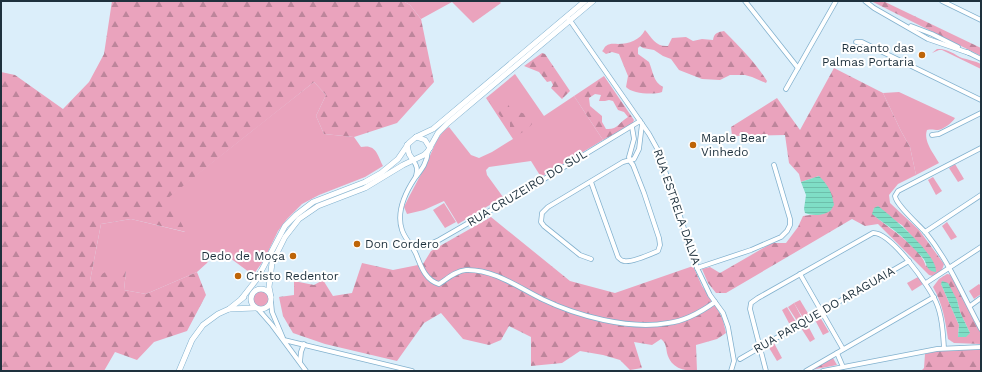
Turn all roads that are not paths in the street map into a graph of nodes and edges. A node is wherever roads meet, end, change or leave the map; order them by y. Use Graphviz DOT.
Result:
graph roads {
  1 [pos="585,1"];
  2 [pos="593,1"];
  3 [pos="744,1"];
  4 [pos="836,1"];
  5 [pos="865,1"];
  6 [pos="942,1"];
  7 [pos="955,1"];
  8 [pos="952,6"];
  9 [pos="568,18"];
  10 [pos="981,20"];
  11 [pos="856,42"];
  12 [pos="981,59"];
  13 [pos="798,68"];
  14 [pos="786,89"];
  15 [pos="981,100"];
  16 [pos="981,113"];
  17 [pos="641,122"];
  18 [pos="632,127"];
  19 [pos="932,135"];
  20 [pos="416,137"];
  21 [pos="407,145"];
  22 [pos="981,148"];
  23 [pos="429,150"];
  24 [pos="413,160"];
  25 [pos="630,161"];
  26 [pos="774,165"];
  27 [pos="415,178"];
  28 [pos="591,182"];
  29 [pos="981,195"];
  30 [pos="925,232"];
  31 [pos="412,245"];
  32 [pos="981,247"];
  33 [pos="591,259"];
  34 [pos="909,261"];
  35 [pos="263,268"];
  36 [pos="697,268"];
  37 [pos="950,268"];
  38 [pos="271,270"];
  39 [pos="800,274"];
  40 [pos="926,283"];
  41 [pos="252,292"];
  42 [pos="934,297"];
  43 [pos="981,298"];
  44 [pos="271,299"];
  45 [pos="715,302"];
  46 [pos="970,306"];
  47 [pos="228,308"];
  48 [pos="256,309"];
  49 [pos="822,312"];
  50 [pos="981,329"];
  51 [pos="283,339"];
  52 [pos="304,344"];
  53 [pos="759,348"];
  54 [pos="944,348"];
  55 [pos="981,348"];
  56 [pos="843,349"];
  57 [pos="837,353"];
  58 [pos="740,359"];
  59 [pos="300,363"];
  60 [pos="843,367"];
  61 [pos="732,370"];
  62 [pos="179,371"];
  63 [pos="306,371"];
  64 [pos="412,371"];
  65 [pos="766,371"];
  66 [pos="806,371"];
  67 [pos="823,371"];
  1 -- 9 [label="main road"];
  2 -- 9 [label="main road"];
  3 -- 13 [label="street"];
  4 -- 13 [label="street"];
  5 -- 12 [label="street"];
  6 -- 8 [label="street"];
  7 -- 8 [label="street"];
  8 -- 10 [label="street"];
  9 -- 17 [label="street, RUA ESTRELA DALVA"];
  9 -- 20 [label="main road"];
  9 -- 23 [label="main road"];
  11 -- 15 [label="street"];
  13 -- 14 [label="street"];
  16 -- 19 [label="street"];
  17 -- 18 [label="street, RUA CRUZEIRO DO SUL"];
  17 -- 25 [label="street"];
  17 -- 36 [label="street, RUA ESTRELA DALVA"];
  18 -- 25 [label="street"];
  18 -- 31 [label="street, RUA CRUZEIRO DO SUL"];
  20 -- 21 [label="main road"];
  20 -- 23 [label="main road"];
  21 -- 24 [label="main road"];
  21 -- 35 [label="main road"];
  22 -- 30 [label="street"];
  23 -- 24 [label="main road"];
  23 -- 27 [label="street"];
  24 -- 27 [label="street"];
  24 -- 38 [label="main road"];
  25 -- 28 [label="street"];
  25 -- 28 [label="street"];
  26 -- 36 [label="street"];
  27 -- 31 [label="street"];
  28 -- 33 [label="street"];
  29 -- 30 [label="street"];
  30 -- 37 [label="street"];
  31 -- 45 [label="street"];
  32 -- 37 [label="street"];
  34 -- 39 [label="street"];
  34 -- 40 [label="street"];
  34 -- 49 [label="street, RUA PARQUE DO ARAGUAIA"];
  35 -- 38 [label="main road"];
  35 -- 41 [label="main road"];
  36 -- 45 [label="street, RUA ESTRELA DALVA"];
  37 -- 40 [label="street"];
  37 -- 46 [label="street"];
  38 -- 44 [label="main road"];
  39 -- 49 [label="street"];
  39 -- 53 [label="street"];
  40 -- 42 [label="street"];
  41 -- 44 [label="main road"];
  41 -- 47 [label="main road"];
  41 -- 48 [label="main road"];
  42 -- 54 [label="street"];
  42 -- 56 [label="street"];
  43 -- 46 [label="street"];
  44 -- 48 [label="main road"];
  44 -- 51 [label="street"];
  45 -- 61 [label="street, RUA ESTRELA DALVA"];
  46 -- 50 [label="street"];
  47 -- 48 [label="main road"];
  47 -- 62 [label="main road"];
  48 -- 51 [label="street"];
  49 -- 53 [label="street, RUA PARQUE DO ARAGUAIA"];
  49 -- 56 [label="street"];
  51 -- 52 [label="street"];
  51 -- 59 [label="street"];
  52 -- 59 [label="street"];
  52 -- 64 [label="street"];
  53 -- 58 [label="street, RUA PARQUE DO ARAGUAIA"];
  53 -- 65 [label="street"];
  54 -- 55 [label="street"];
  54 -- 60 [label="street"];
  56 -- 57 [label="street"];
  57 -- 60 [label="street"];
  57 -- 66 [label="street"];
  59 -- 63 [label="street"];
  60 -- 67 [label="street"];
}
